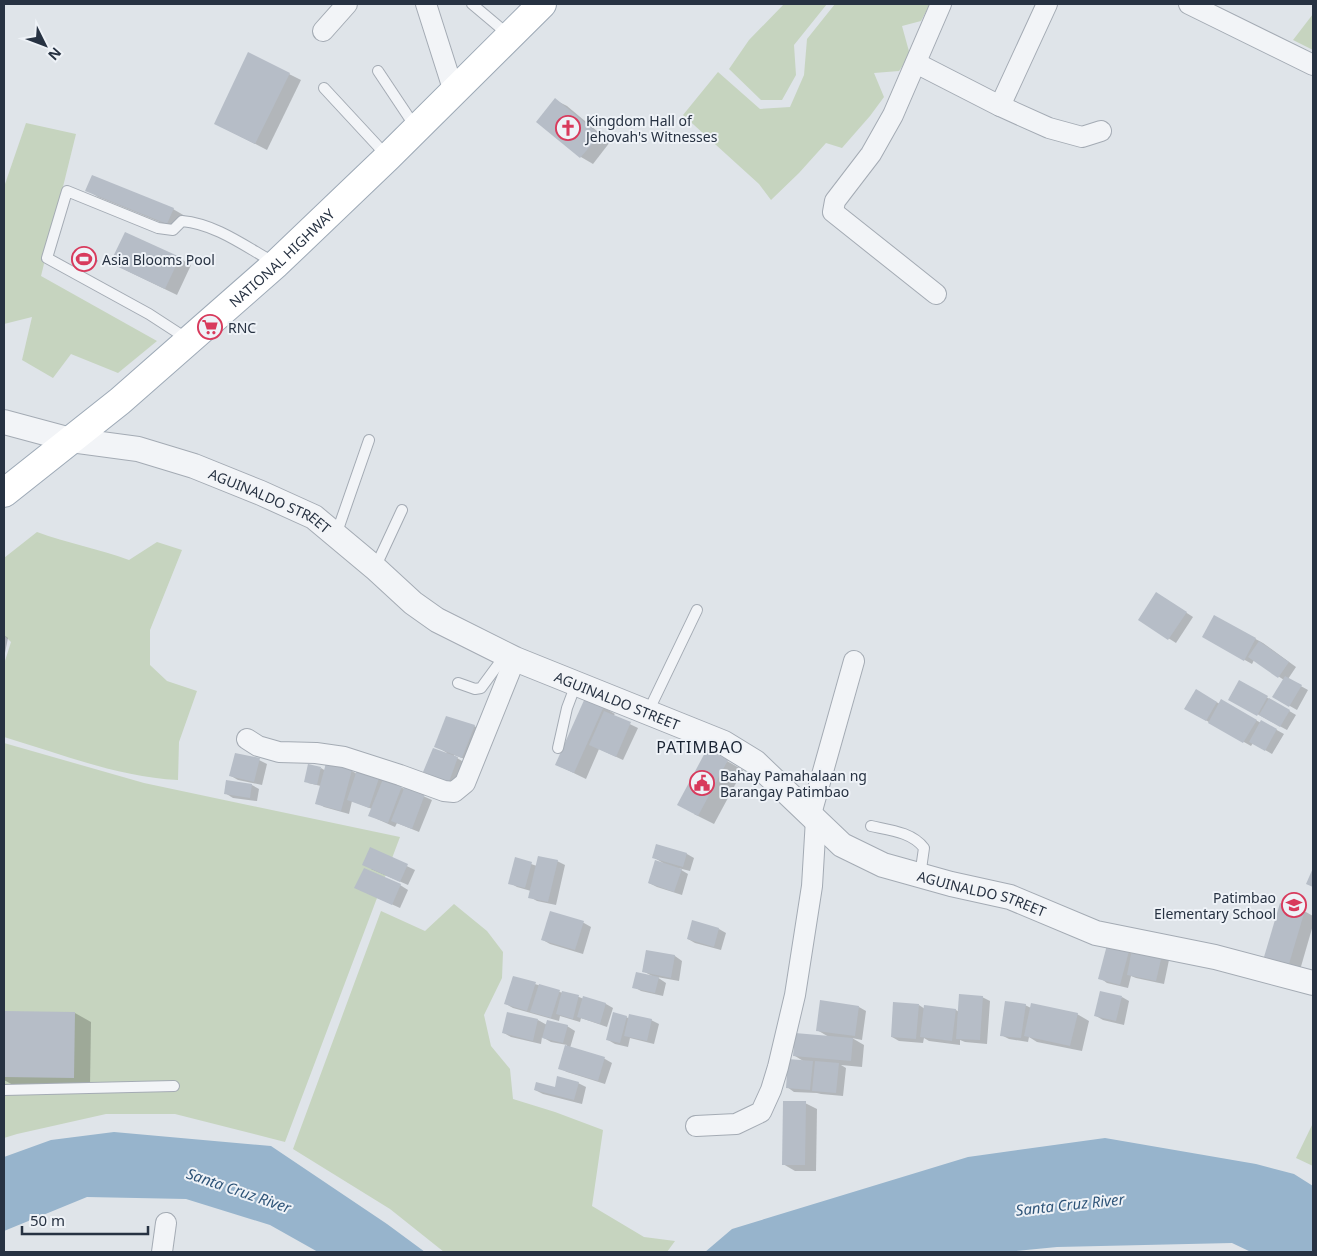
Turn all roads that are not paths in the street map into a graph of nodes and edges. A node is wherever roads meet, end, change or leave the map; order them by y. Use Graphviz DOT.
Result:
graph roads {
  1 [pos="347,4"];
  2 [pos="426,4"];
  3 [pos="472,4"];
  4 [pos="542,4"];
  5 [pos="941,4"];
  6 [pos="1047,4"];
  7 [pos="1189,4"];
  8 [pos="324,31"];
  9 [pos="510,36"];
  10 [pos="916,63"];
  11 [pos="1313,65"];
  12 [pos="378,71"];
  13 [pos="324,88"];
  14 [pos="454,92"];
  15 [pos="1000,106"];
  16 [pos="416,129"];
  17 [pos="1101,131"];
  18 [pos="388,157"];
  19 [pos="276,264"];
  20 [pos="936,294"];
  21 [pos="189,340"];
  22 [pos="4,422"];
  23 [pos="71,440"];
  24 [pos="369,440"];
  25 [pos="4,493"];
  26 [pos="402,510"];
  27 [pos="336,536"];
  28 [pos="375,568"];
  29 [pos="697,610"];
  30 [pos="511,657"];
  31 [pos="854,661"];
  32 [pos="458,683"];
  33 [pos="576,684"];
  34 [pos="648,712"];
  35 [pos="247,739"];
  36 [pos="558,748"];
  37 [pos="813,817"];
  38 [pos="870,826"];
  39 [pos="920,876"];
  40 [pos="1313,983"];
  41 [pos="174,1086"];
  42 [pos="4,1090"];
  43 [pos="696,1126"];
  44 [pos="166,1223"];
  45 [pos="162,1252"];
  1 -- 8 [label="street"];
  2 -- 14 [label="street"];
  3 -- 9 [label="lane"];
  4 -- 9 [label="main road, NATIONAL HIGHWAY"];
  5 -- 10 [label="street"];
  6 -- 15 [label="street"];
  7 -- 11 [label="street"];
  9 -- 14 [label="main road, NATIONAL HIGHWAY"];
  10 -- 15 [label="street"];
  10 -- 20 [label="street"];
  12 -- 16 [label="lane"];
  13 -- 18 [label="lane"];
  14 -- 16 [label="main road, NATIONAL HIGHWAY"];
  15 -- 17 [label="street"];
  16 -- 18 [label="main road, NATIONAL HIGHWAY"];
  18 -- 19 [label="main road, NATIONAL HIGHWAY"];
  19 -- 21 [label="main road, NATIONAL HIGHWAY"];
  19 -- 21 [label="lane"];
  21 -- 23 [label="main road, NATIONAL HIGHWAY"];
  22 -- 23 [label="street, AGUINALDO STREET"];
  23 -- 25 [label="main road, NATIONAL HIGHWAY"];
  23 -- 27 [label="street, AGUINALDO STREET"];
  24 -- 27 [label="lane"];
  26 -- 28 [label="lane"];
  27 -- 28 [label="street, AGUINALDO STREET"];
  28 -- 30 [label="street, AGUINALDO STREET"];
  29 -- 34 [label="lane"];
  30 -- 32 [label="lane"];
  30 -- 33 [label="street, AGUINALDO STREET"];
  30 -- 35 [label="street"];
  31 -- 37 [label="street"];
  33 -- 34 [label="street, AGUINALDO STREET"];
  33 -- 36 [label="lane"];
  34 -- 37 [label="street, AGUINALDO STREET"];
  37 -- 39 [label="street, AGUINALDO STREET"];
  37 -- 43 [label="street"];
  38 -- 39 [label="lane"];
  39 -- 40 [label="street, AGUINALDO STREET"];
  41 -- 42 [label="lane"];
  44 -- 45 [label="street"];
}
